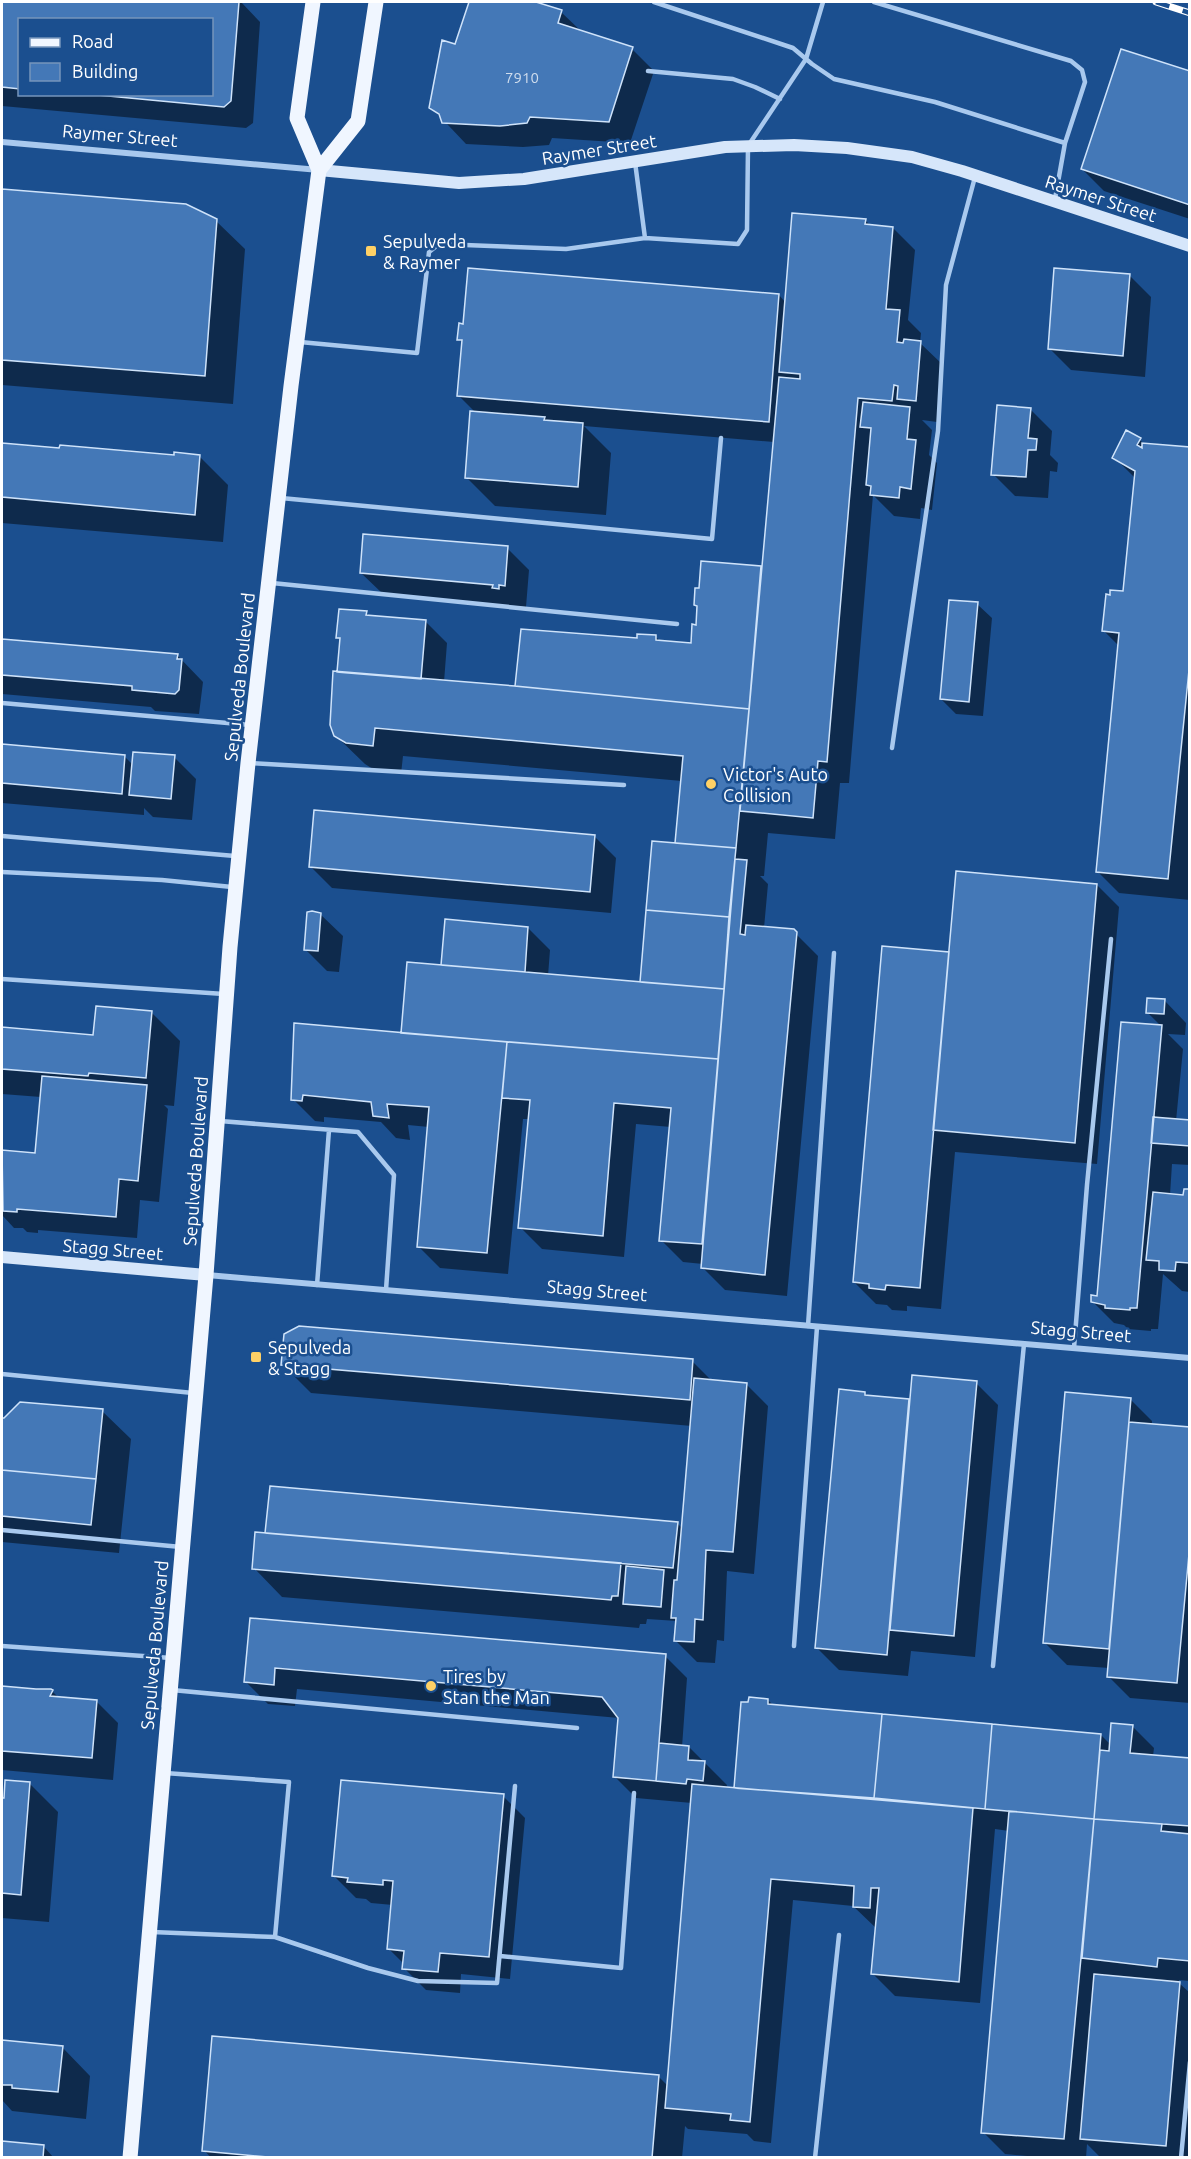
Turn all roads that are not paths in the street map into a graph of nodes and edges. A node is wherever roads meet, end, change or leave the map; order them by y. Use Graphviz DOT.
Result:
graph roads {
  1 [pos="313,2"];
  2 [pos="376,2"];
  3 [pos="654,2"];
  4 [pos="823,2"];
  5 [pos="874,2"];
  6 [pos="806,59"];
  7 [pos="648,71"];
  8 [pos="780,99"];
  9 [pos="2,142"];
  10 [pos="1065,143"];
  11 [pos="748,146"];
  12 [pos="635,162"];
  13 [pos="319,170"];
  14 [pos="975,175"];
  15 [pos="1055,201"];
  16 [pos="645,238"];
  17 [pos="1190,246"];
  18 [pos="297,341"];
  19 [pos="721,438"];
  20 [pos="278,498"];
  21 [pos="269,582"];
  22 [pos="677,624"];
  23 [pos="2,704"];
  24 [pos="252,725"];
  25 [pos="892,748"];
  26 [pos="248,763"];
  27 [pos="624,785"];
  28 [pos="2,836"];
  29 [pos="240,857"];
  30 [pos="2,872"];
  31 [pos="237,887"];
  32 [pos="1111,939"];
  33 [pos="834,953"];
  34 [pos="2,979"];
  35 [pos="227,994"];
  36 [pos="218,1121"];
  37 [pos="329,1130"];
  38 [pos="2,1257"];
  39 [pos="206,1275"];
  40 [pos="317,1285"];
  41 [pos="386,1291"];
  42 [pos="808,1326"];
  43 [pos="817,1327"];
  44 [pos="1024,1344"];
  45 [pos="1074,1348"];
  46 [pos="1190,1358"];
  47 [pos="2,1374"];
  48 [pos="195,1393"];
  49 [pos="2,1530"];
  50 [pos="182,1547"];
  51 [pos="2,1646"];
  52 [pos="794,1646"];
  53 [pos="173,1658"];
  54 [pos="993,1666"];
  55 [pos="170,1690"];
  56 [pos="577,1728"];
  57 [pos="163,1772"];
  58 [pos="515,1786"];
  59 [pos="634,1794"];
  60 [pos="149,1932"];
  61 [pos="839,1935"];
  62 [pos="275,1936"];
  63 [pos="500,1956"];
  64 [pos="1190,2062"];
  65 [pos="1190,2154"];
  66 [pos="1181,2156"];
  67 [pos="130,2157"];
  68 [pos="815,2157"];
  1 -- 13 [label="main road"];
  2 -- 13 [label="main road"];
  3 -- 6 [label="lane"];
  4 -- 6 [label="lane"];
  5 -- 10 [label="lane"];
  6 -- 8 [label="lane"];
  6 -- 10 [label="lane"];
  7 -- 8 [label="lane"];
  8 -- 11 [label="lane"];
  9 -- 13 [label="street, Raymer Street"];
  10 -- 15 [label="lane"];
  11 -- 12 [label="street, Raymer Street"];
  11 -- 14 [label="street, Raymer Street"];
  11 -- 16 [label="lane"];
  12 -- 13 [label="street, Raymer Street"];
  12 -- 16 [label="lane"];
  13 -- 18 [label="main road, Sepulveda Boulevard"];
  14 -- 15 [label="street, Raymer Street"];
  14 -- 25 [label="lane"];
  15 -- 17 [label="street, Raymer Street"];
  16 -- 18 [label="lane"];
  18 -- 20 [label="main road, Sepulveda Boulevard"];
  19 -- 20 [label="lane"];
  20 -- 21 [label="main road, Sepulveda Boulevard"];
  21 -- 22 [label="lane"];
  21 -- 24 [label="main road, Sepulveda Boulevard"];
  23 -- 24 [label="lane"];
  24 -- 26 [label="main road, Sepulveda Boulevard"];
  26 -- 27 [label="lane"];
  26 -- 29 [label="main road, Sepulveda Boulevard"];
  28 -- 29 [label="lane"];
  29 -- 31 [label="main road, Sepulveda Boulevard"];
  30 -- 31 [label="lane"];
  31 -- 35 [label="main road, Sepulveda Boulevard"];
  32 -- 45 [label="lane"];
  33 -- 42 [label="lane"];
  34 -- 35 [label="lane"];
  35 -- 36 [label="main road, Sepulveda Boulevard"];
  36 -- 37 [label="lane"];
  36 -- 39 [label="main road, Sepulveda Boulevard"];
  37 -- 40 [label="lane"];
  37 -- 41 [label="lane"];
  38 -- 39 [label="street, Stagg Street"];
  39 -- 40 [label="street, Stagg Street"];
  39 -- 48 [label="main road, Sepulveda Boulevard"];
  40 -- 41 [label="street, Stagg Street"];
  41 -- 42 [label="street, Stagg Street"];
  42 -- 43 [label="street, Stagg Street"];
  43 -- 44 [label="street, Stagg Street"];
  43 -- 52 [label="lane"];
  44 -- 45 [label="street, Stagg Street"];
  44 -- 54 [label="lane"];
  45 -- 46 [label="street, Stagg Street"];
  47 -- 48 [label="lane"];
  48 -- 50 [label="main road, Sepulveda Boulevard"];
  49 -- 50 [label="lane"];
  50 -- 53 [label="main road, Sepulveda Boulevard"];
  51 -- 53 [label="lane"];
  53 -- 55 [label="main road, Sepulveda Boulevard"];
  55 -- 56 [label="lane"];
  55 -- 57 [label="main road, Sepulveda Boulevard"];
  57 -- 60 [label="main road, Sepulveda Boulevard"];
  57 -- 62 [label="lane"];
  58 -- 63 [label="lane"];
  59 -- 63 [label="lane"];
  60 -- 62 [label="lane"];
  60 -- 67 [label="main road, Sepulveda Boulevard"];
  61 -- 68 [label="lane"];
  62 -- 63 [label="lane"];
  64 -- 66 [label="lane"];
  65 -- 66 [label="lane"];
}
